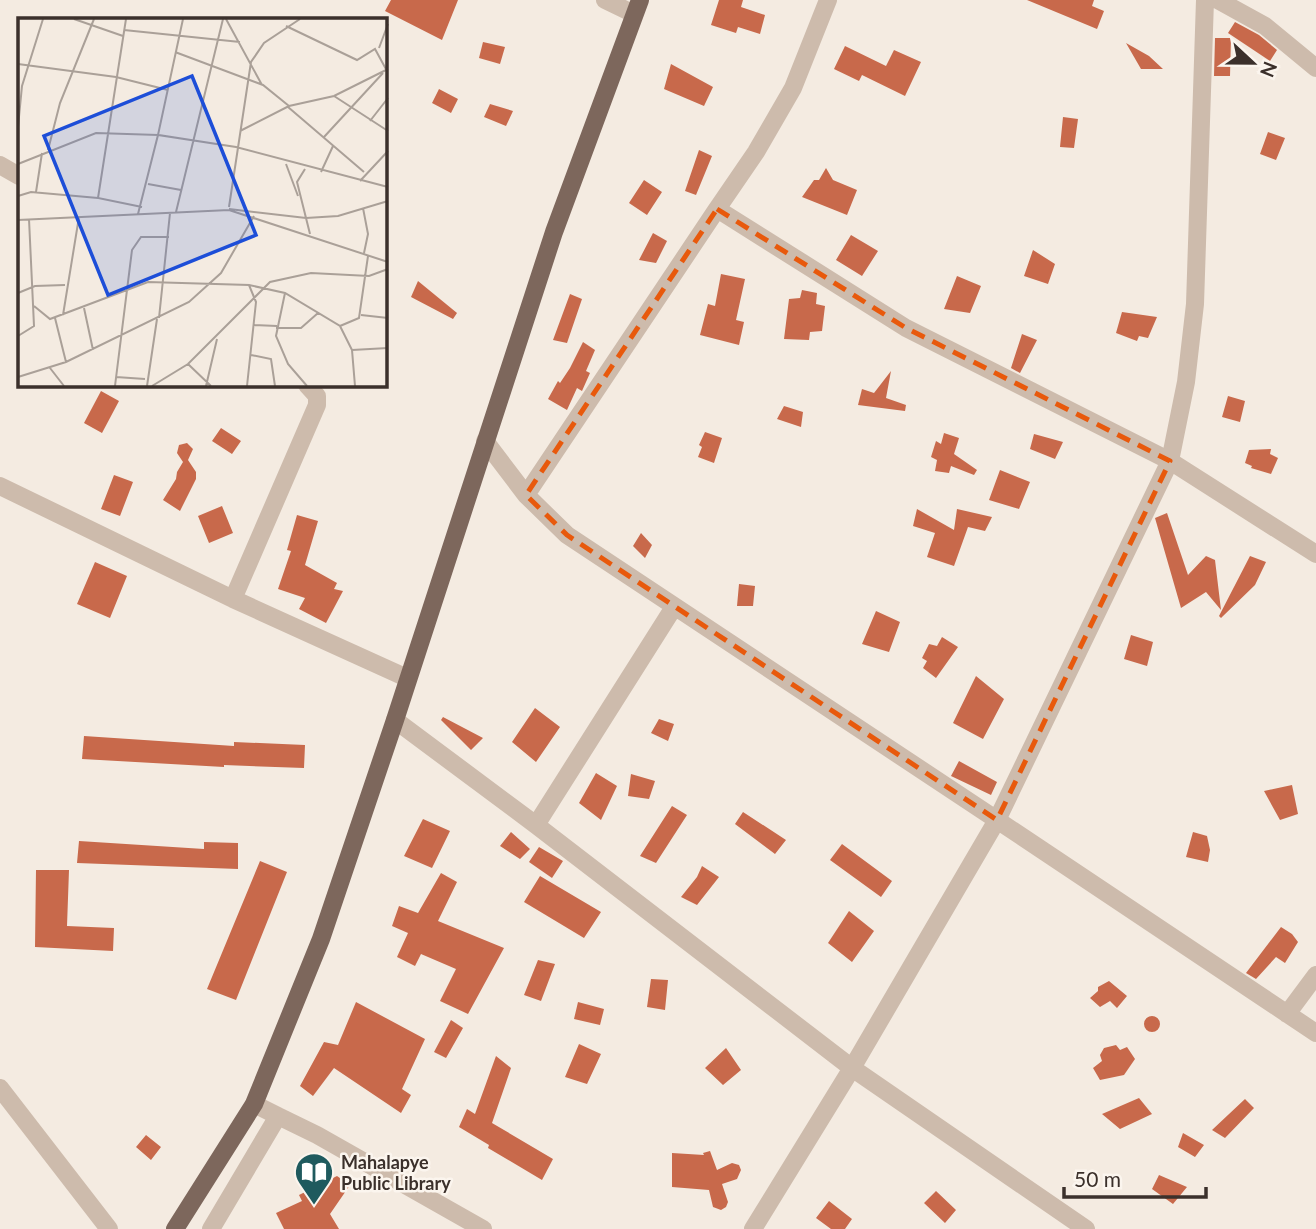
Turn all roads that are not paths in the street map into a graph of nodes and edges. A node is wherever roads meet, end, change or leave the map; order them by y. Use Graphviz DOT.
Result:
graph roads {
  1 [pos="605,0"];
  2 [pos="828,0"];
  3 [pos="1205,0"];
  4 [pos="1218,0"];
  5 [pos="637,7"];
  6 [pos="1316,68"];
  7 [pos="0,165"];
  8 [pos="18,175"];
  9 [pos="717,209"];
  10 [pos="309,387"];
  11 [pos="485,441"];
  12 [pos="1170,461"];
  13 [pos="0,486"];
  14 [pos="526,495"];
  15 [pos="1316,554"];
  16 [pos="233,599"];
  17 [pos="674,607"];
  18 [pos="407,678"];
  19 [pos="395,720"];
  20 [pos="997,820"];
  21 [pos="536,825"];
  22 [pos="1316,975"];
  23 [pos="1287,1014"];
  24 [pos="1316,1033"];
  25 [pos="852,1068"];
  26 [pos="0,1088"];
  27 [pos="254,1104"];
  28 [pos="278,1116"];
  29 [pos="109,1229"];
  30 [pos="175,1229"];
  31 [pos="211,1229"];
  32 [pos="483,1229"];
  33 [pos="753,1229"];
  34 [pos="1086,1229"];
  1 -- 5 [label="street"];
  2 -- 9 [label="street"];
  3 -- 12 [label="street"];
  4 -- 6 [label="street"];
  5 -- 11 [label="main road"];
  7 -- 8 [label="street"];
  9 -- 12 [label="street"];
  9 -- 14 [label="street"];
  10 -- 16 [label="street"];
  11 -- 14 [label="street"];
  11 -- 18 [label="main road"];
  12 -- 15 [label="street"];
  12 -- 20 [label="street"];
  13 -- 16 [label="street"];
  14 -- 17 [label="street"];
  16 -- 18 [label="street"];
  17 -- 20 [label="street"];
  17 -- 21 [label="street"];
  18 -- 19 [label="main road"];
  19 -- 21 [label="street"];
  19 -- 27 [label="main road"];
  20 -- 23 [label="street"];
  20 -- 25 [label="street"];
  21 -- 25 [label="street"];
  22 -- 23 [label="street"];
  23 -- 24 [label="street"];
  25 -- 33 [label="street"];
  25 -- 34 [label="street"];
  26 -- 29 [label="street"];
  27 -- 28 [label="street"];
  27 -- 30 [label="main road"];
  28 -- 31 [label="street"];
  28 -- 32 [label="street"];
}
